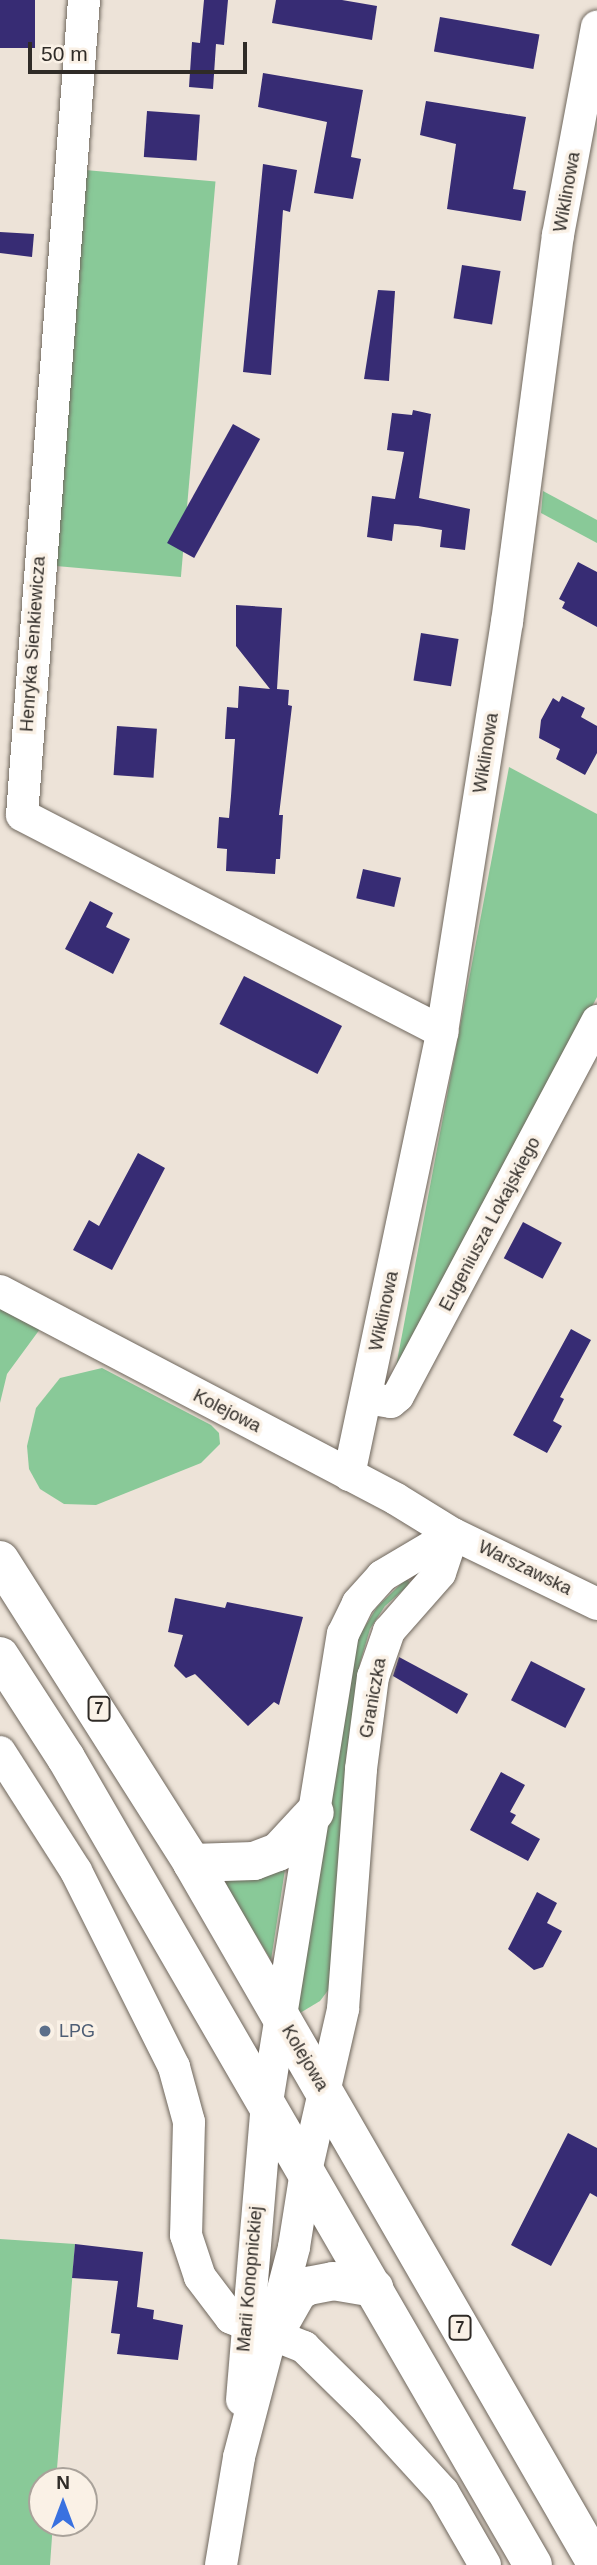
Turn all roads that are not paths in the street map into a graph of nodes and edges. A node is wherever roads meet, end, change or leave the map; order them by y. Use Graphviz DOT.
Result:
graph roads {
  1 [pos="84,0"];
  2 [pos="597,27"];
  3 [pos="597,1021"];
  4 [pos="442,1032"];
  5 [pos="0,1291"];
  6 [pos="366,1398"];
  7 [pos="349,1475"];
  8 [pos="453,1534"];
  9 [pos="0,1560"];
  10 [pos="597,1604"];
  11 [pos="0,1656"];
  12 [pos="0,1752"];
  13 [pos="315,1812"];
  14 [pos="192,1863"];
  15 [pos="279,2015"];
  16 [pos="324,2090"];
  17 [pos="267,2102"];
  18 [pos="306,2171"];
  19 [pos="374,2288"];
  20 [pos="259,2331"];
  21 [pos="221,2565"];
  22 [pos="485,2565"];
  23 [pos="533,2565"];
  24 [pos="597,2565"];
  1 -- 4 [label="street, Henryka Sienkiewicza"];
  2 -- 4 [label="street, Wiklinowa"];
  3 -- 6 [label="street, Eugeniusza Lokajskiego"];
  4 -- 6 [label="street, Wiklinowa"];
  5 -- 7 [label="street, Kolejowa"];
  6 -- 7 [label="street, Wiklinowa"];
  7 -- 8 [label="street, Kolejowa"];
  8 -- 10 [label="street, Warszawska"];
  8 -- 13 [label="street"];
  8 -- 16 [label="street, Graniczka"];
  9 -- 14 [label="highway, Kolejowa / 7"];
  11 -- 17 [label="highway"];
  12 -- 20 [label="street"];
  13 -- 14 [label="highway"];
  13 -- 15 [label="street"];
  14 -- 15 [label="highway, Kolejowa / 7"];
  15 -- 16 [label="highway, Kolejowa / 7"];
  15 -- 17 [label="street"];
  16 -- 18 [label="street, Graniczka"];
  16 -- 24 [label="highway, Kolejowa / 7"];
  17 -- 18 [label="highway"];
  17 -- 20 [label="street, Marii Konopnickiej"];
  18 -- 19 [label="highway"];
  18 -- 20 [label="street, Marii Konopnickiej"];
  19 -- 20 [label="highway"];
  19 -- 23 [label="highway"];
  20 -- 21 [label="street, Marii Konopnickiej"];
  20 -- 22 [label="street"];
}
